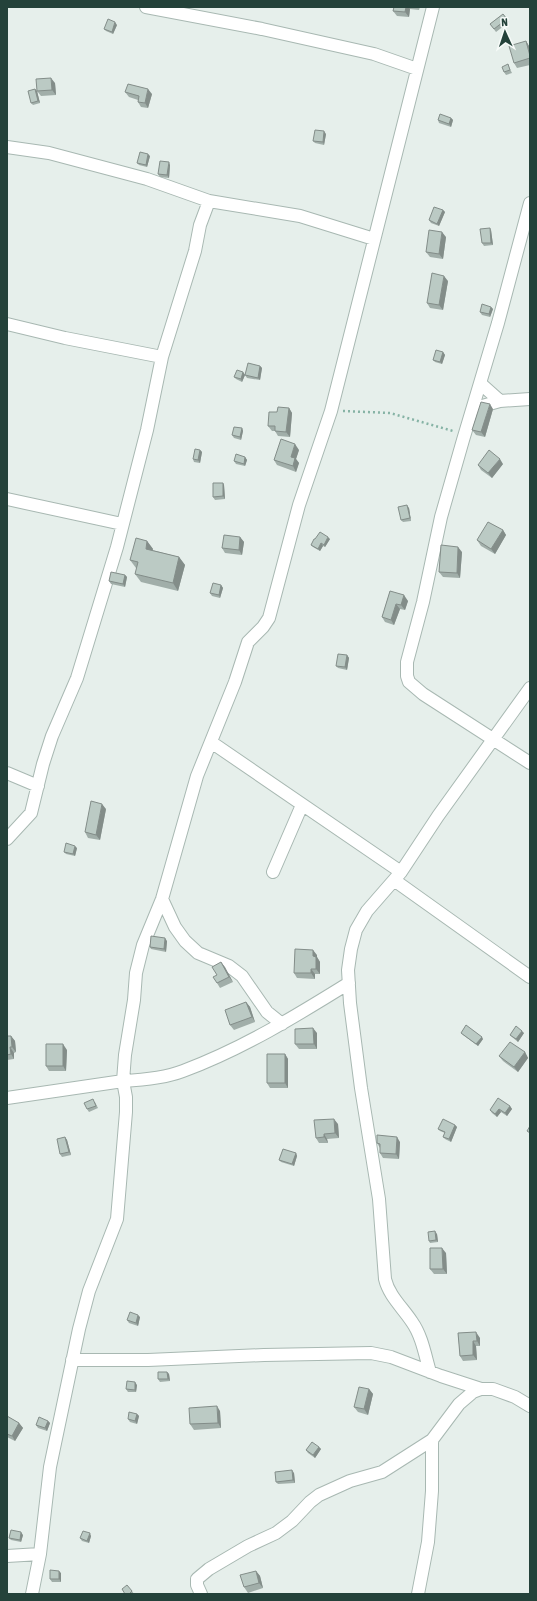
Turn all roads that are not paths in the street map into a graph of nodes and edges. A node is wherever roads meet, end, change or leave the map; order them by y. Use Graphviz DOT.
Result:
graph roads {
  1 [pos="146,7"];
  2 [pos="433,7"];
  3 [pos="417,69"];
  4 [pos="7,147"];
  5 [pos="209,201"];
  6 [pos="530,203"];
  7 [pos="374,239"];
  8 [pos="7,324"];
  9 [pos="162,357"];
  10 [pos="481,384"];
  11 [pos="530,399"];
  12 [pos="500,401"];
  13 [pos="473,408"];
  14 [pos="7,499"];
  15 [pos="122,524"];
  16 [pos="530,688"];
  17 [pos="493,741"];
  18 [pos="211,742"];
  19 [pos="530,763"];
  20 [pos="7,773"];
  21 [pos="38,786"];
  22 [pos="302,805"];
  23 [pos="7,839"];
  24 [pos="274,872"];
  25 [pos="397,876"];
  26 [pos="162,899"];
  27 [pos="530,977"];
  28 [pos="349,983"];
  29 [pos="282,1024"];
  30 [pos="123,1082"];
  31 [pos="7,1098"];
  32 [pos="72,1360"];
  33 [pos="430,1372"];
  34 [pos="481,1389"];
  35 [pos="530,1406"];
  36 [pos="432,1440"];
  37 [pos="40,1554"];
  38 [pos="7,1556"];
  39 [pos="32,1594"];
  40 [pos="201,1594"];
  41 [pos="418,1594"];
  1 -- 3 [label="street"];
  2 -- 3 [label="street"];
  3 -- 7 [label="street"];
  4 -- 5 [label="street"];
  5 -- 7 [label="street"];
  5 -- 9 [label="street"];
  6 -- 10 [label="street"];
  7 -- 18 [label="street"];
  8 -- 9 [label="street"];
  9 -- 15 [label="street"];
  10 -- 12 [label="street"];
  10 -- 13 [label="street"];
  11 -- 12 [label="street"];
  12 -- 13 [label="street"];
  13 -- 17 [label="street"];
  14 -- 15 [label="street"];
  15 -- 21 [label="street"];
  16 -- 17 [label="street"];
  17 -- 19 [label="street"];
  17 -- 25 [label="street"];
  18 -- 22 [label="street"];
  18 -- 26 [label="street"];
  20 -- 21 [label="street"];
  21 -- 23 [label="street"];
  22 -- 24 [label="street"];
  22 -- 25 [label="street"];
  25 -- 27 [label="street"];
  25 -- 28 [label="street"];
  26 -- 29 [label="street"];
  26 -- 30 [label="street"];
  28 -- 29 [label="street"];
  28 -- 33 [label="street"];
  29 -- 30 [label="street"];
  30 -- 31 [label="street"];
  30 -- 32 [label="street"];
  32 -- 33 [label="street"];
  32 -- 37 [label="street"];
  33 -- 34 [label="street"];
  34 -- 35 [label="street"];
  34 -- 36 [label="street"];
  36 -- 40 [label="street"];
  36 -- 41 [label="street"];
  37 -- 38 [label="street"];
  37 -- 39 [label="street"];
}
